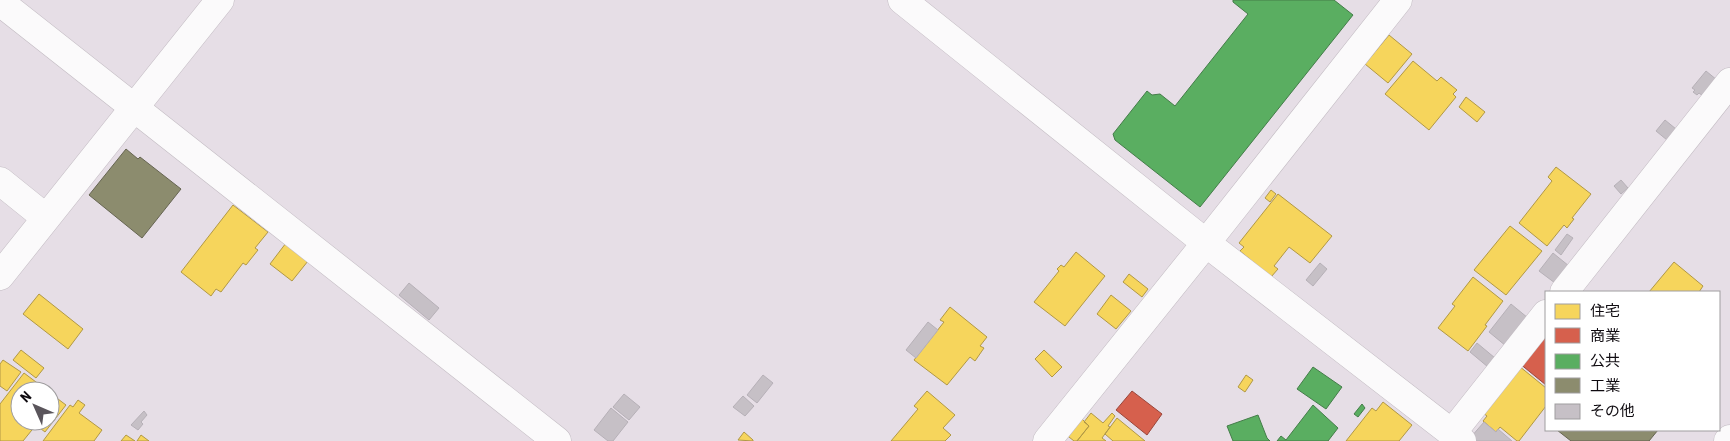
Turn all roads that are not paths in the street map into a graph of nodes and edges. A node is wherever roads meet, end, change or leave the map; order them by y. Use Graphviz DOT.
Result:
graph roads {
  1 [pos="220,0"];
  2 [pos="902,0"];
  3 [pos="1398,0"];
  4 [pos="0,2"];
  5 [pos="1730,82"];
  6 [pos="135,107"];
  7 [pos="0,182"];
  8 [pos="46,218"];
  9 [pos="1206,243"];
  10 [pos="0,276"];
  11 [pos="1565,291"];
  12 [pos="1545,315"];
  13 [pos="1457,437"];
  14 [pos="557,441"];
  15 [pos="1047,441"];
  1 -- 6 [label="street"];
  2 -- 9 [label="street"];
  3 -- 9 [label="street"];
  4 -- 6 [label="street"];
  5 -- 11 [label="street"];
  6 -- 8 [label="street"];
  6 -- 14 [label="street"];
  7 -- 8 [label="street"];
  8 -- 10 [label="street"];
  9 -- 13 [label="street"];
  9 -- 15 [label="street"];
  12 -- 13 [label="street"];
}
